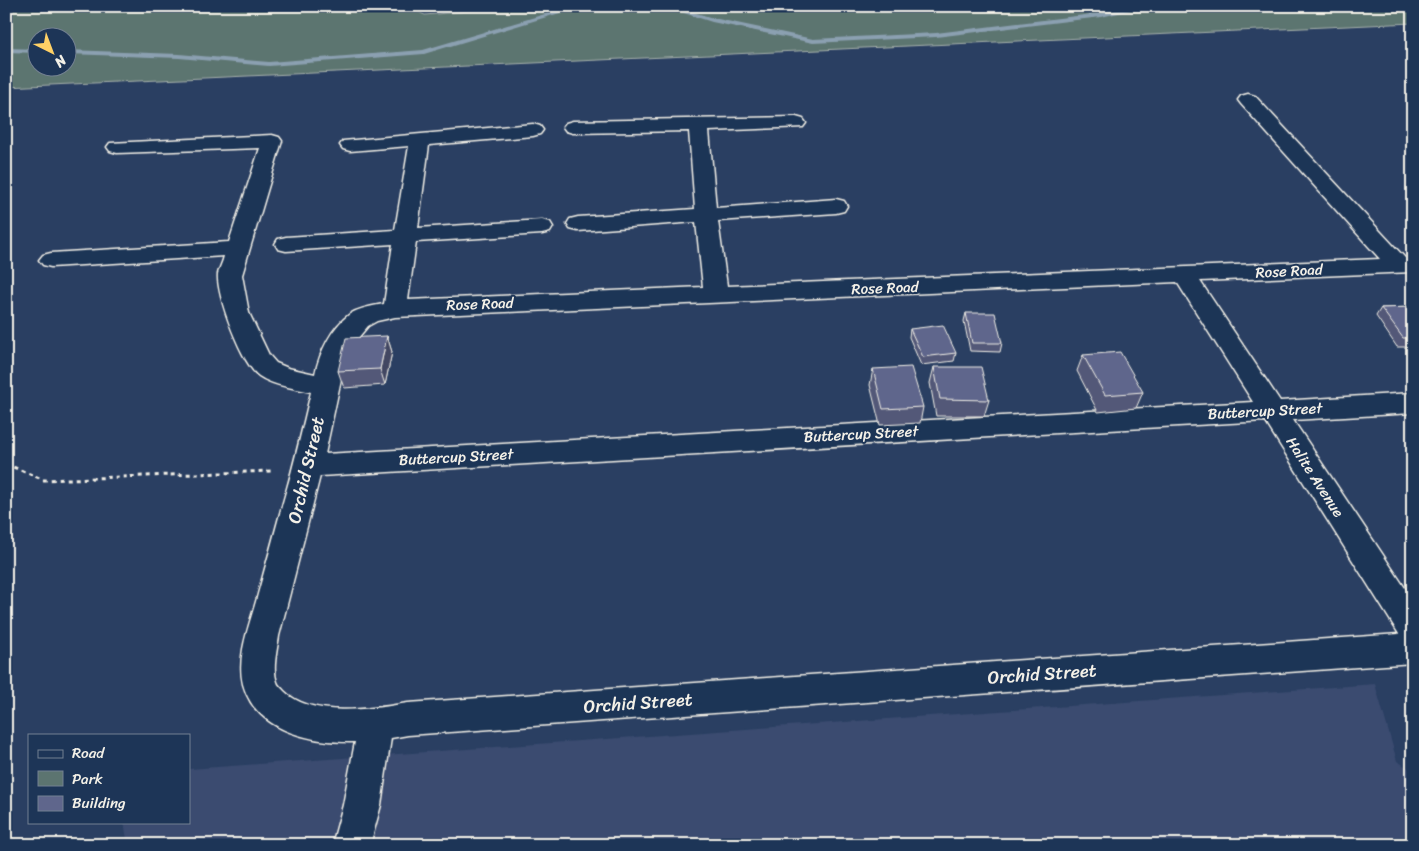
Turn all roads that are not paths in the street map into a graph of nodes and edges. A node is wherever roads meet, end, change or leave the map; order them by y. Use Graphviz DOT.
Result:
graph roads {
  1 [pos="1248,100"];
  2 [pos="796,123"];
  3 [pos="698,124"];
  4 [pos="573,127"];
  5 [pos="534,130"];
  6 [pos="420,140"];
  7 [pos="350,145"];
  8 [pos="116,147"];
  9 [pos="836,206"];
  10 [pos="706,215"];
  11 [pos="578,224"];
  12 [pos="542,227"];
  13 [pos="406,236"];
  14 [pos="286,244"];
  15 [pos="239,248"];
  16 [pos="52,260"];
  17 [pos="1406,266"];
  18 [pos="1185,276"];
  19 [pos="716,294"];
  20 [pos="395,309"];
  21 [pos="359,320"];
  22 [pos="325,386"];
  23 [pos="1413,403"];
  24 [pos="1273,411"];
  25 [pos="308,466"];
  26 [pos="1413,628"];
  27 [pos="1413,648"];
  28 [pos="376,725"];
  29 [pos="351,845"];
  1 -- 17 [label="street"];
  2 -- 3 [label="street"];
  3 -- 4 [label="street"];
  3 -- 10 [label="street"];
  5 -- 6 [label="street"];
  6 -- 7 [label="street"];
  6 -- 13 [label="street"];
  8 -- 15 [label="street"];
  9 -- 10 [label="street"];
  10 -- 11 [label="street"];
  10 -- 19 [label="street"];
  12 -- 13 [label="street"];
  13 -- 14 [label="street"];
  13 -- 20 [label="street"];
  15 -- 16 [label="street"];
  15 -- 22 [label="street"];
  17 -- 18 [label="street, Rose Road"];
  18 -- 19 [label="street, Rose Road"];
  18 -- 24 [label="street, Halite Avenue"];
  19 -- 20 [label="street, Rose Road"];
  20 -- 21 [label="street, Rose Road"];
  21 -- 22 [label="street, Orchid Street"];
  22 -- 25 [label="street, Orchid Street"];
  23 -- 24 [label="street, Buttercup Street"];
  24 -- 25 [label="street, Buttercup Street"];
  24 -- 26 [label="street, Halite Avenue"];
  25 -- 28 [label="street, Orchid Street"];
  27 -- 28 [label="street, Orchid Street"];
  28 -- 29 [label="street"];
}
